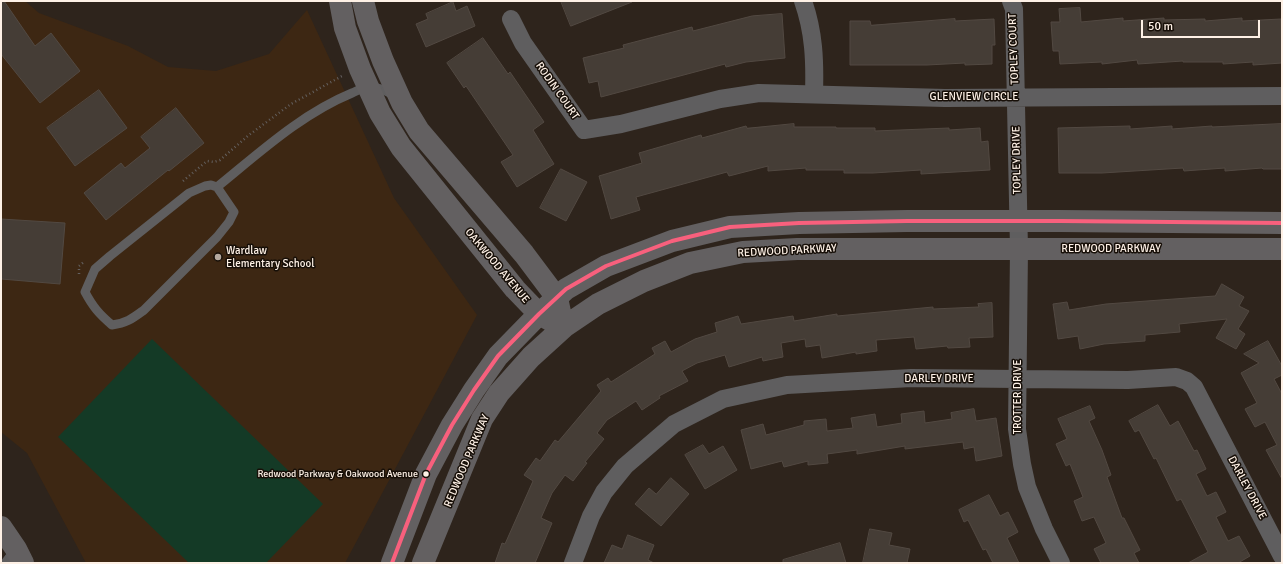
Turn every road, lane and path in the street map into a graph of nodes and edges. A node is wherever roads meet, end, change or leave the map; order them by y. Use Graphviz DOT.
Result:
graph roads {
  1 [pos="340,1"];
  2 [pos="363,1"];
  3 [pos="803,1"];
  4 [pos="1011,1"];
  5 [pos="511,19"];
  6 [pos="367,87"];
  7 [pos="814,94"];
  8 [pos="1282,96"];
  9 [pos="1016,97"];
  10 [pos="402,103"];
  11 [pos="668,111"];
  12 [pos="217,187"];
  13 [pos="1018,222"];
  14 [pos="1282,223"];
  15 [pos="1019,249"];
  16 [pos="1282,249"];
  17 [pos="557,298"];
  18 [pos="539,314"];
  19 [pos="564,327"];
  20 [pos="1018,379"];
  21 [pos="1,527"];
  22 [pos="11,556"];
  23 [pos="1282,556"];
  24 [pos="392,563"];
  25 [pos="423,563"];
  26 [pos="573,563"];
  27 [pos="1061,563"];
  1 -- 6 [label="main road, OAKWOOD AVENUE"];
  2 -- 10 [label="main road"];
  3 -- 7 [label="street"];
  4 -- 9 [label="street, TOPLEY COURT"];
  5 -- 11 [label="street, RODIN COURT"];
  6 -- 10 [label="lane"];
  6 -- 12 [label="lane"];
  6 -- 18 [label="main road, OAKWOOD AVENUE"];
  7 -- 9 [label="street, GLENVIEW CIRCLE"];
  7 -- 11 [label="street, GLENVIEW CIRCLE"];
  8 -- 9 [label="street, GLENVIEW CIRCLE"];
  9 -- 13 [label="street, TOPLEY DRIVE"];
  10 -- 17 [label="main road"];
  12 -- 12 [label="lane"];
  13 -- 14 [label="main road"];
  13 -- 15 [label="street, TROTTER DRIVE"];
  13 -- 17 [label="main road"];
  15 -- 16 [label="main road, REDWOOD PARKWAY"];
  15 -- 19 [label="main road, REDWOOD PARKWAY"];
  15 -- 20 [label="street, TROTTER DRIVE"];
  17 -- 18 [label="main road"];
  17 -- 19 [label="main road"];
  18 -- 19 [label="main road, OAKWOOD AVENUE"];
  18 -- 24 [label="main road"];
  19 -- 25 [label="main road, REDWOOD PARKWAY"];
  20 -- 23 [label="street, DARLEY DRIVE"];
  20 -- 26 [label="street, DARLEY DRIVE"];
  20 -- 27 [label="street, TROTTER DRIVE"];
  21 -- 22 [label="main road"];
}
